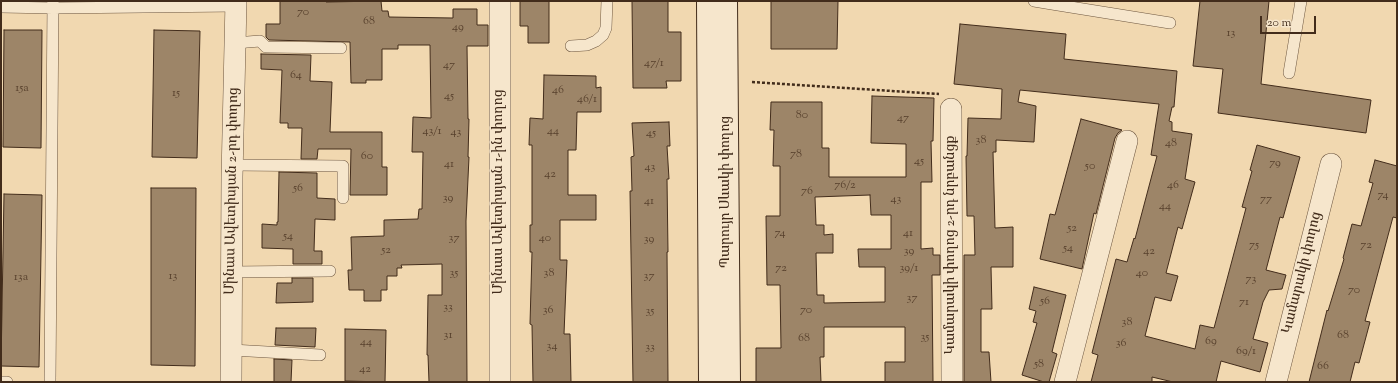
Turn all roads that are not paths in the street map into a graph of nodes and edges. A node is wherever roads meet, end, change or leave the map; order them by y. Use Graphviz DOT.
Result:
graph roads {
  1 [pos="500,1"];
  2 [pos="607,1"];
  3 [pos="708,1"];
  4 [pos="726,1"];
  5 [pos="1034,1"];
  6 [pos="1301,1"];
  7 [pos="1053,3"];
  8 [pos="53,4"];
  9 [pos="235,4"];
  10 [pos="1,7"];
  11 [pos="1170,23"];
  12 [pos="235,43"];
  13 [pos="571,46"];
  14 [pos="341,48"];
  15 [pos="1289,73"];
  16 [pos="951,109"];
  17 [pos="1127,141"];
  18 [pos="1331,164"];
  19 [pos="233,165"];
  20 [pos="343,198"];
  21 [pos="232,272"];
  22 [pos="330,272"];
  23 [pos="232,350"];
  24 [pos="320,356"];
  25 [pos="1,382"];
  26 [pos="7,382"];
  27 [pos="50,382"];
  28 [pos="231,382"];
  29 [pos="500,382"];
  30 [pos="710,382"];
  31 [pos="729,382"];
  32 [pos="952,382"];
  33 [pos="1065,382"];
  34 [pos="1276,382"];
  1 -- 29 [label="street, Մինաս Ավետիսյան 1-ին փողոց"];
  2 -- 13 [label="lane"];
  3 -- 30 [label="street, Պարույր Սևակի փողոց"];
  4 -- 31 [label="street, Պարույր Սևակի փողոց"];
  5 -- 7 [label="lane"];
  6 -- 15 [label="lane"];
  7 -- 11 [label="lane"];
  8 -- 9 [label="lane"];
  8 -- 10 [label="lane"];
  8 -- 27 [label="lane"];
  9 -- 12 [label="street, Մինաս Ավետիսյան 2-րդ փողոց"];
  12 -- 14 [label="lane"];
  12 -- 19 [label="street, Մինաս Ավետիսյան 2-րդ փողոց"];
  16 -- 32 [label="street, Կամարակի փողոց 2-րդ նրբանցք"];
  17 -- 33 [label="street"];
  18 -- 34 [label="street, Կամարակի փողոց"];
  19 -- 20 [label="lane"];
  19 -- 21 [label="street, Մինաս Ավետիսյան 2-րդ փողոց"];
  21 -- 22 [label="lane"];
  21 -- 23 [label="street, Մինաս Ավետիսյան 2-րդ փողոց"];
  23 -- 24 [label="lane"];
  23 -- 28 [label="street, Մինաս Ավետիսյան 2-րդ փողոց"];
  25 -- 26 [label="lane"];
}
